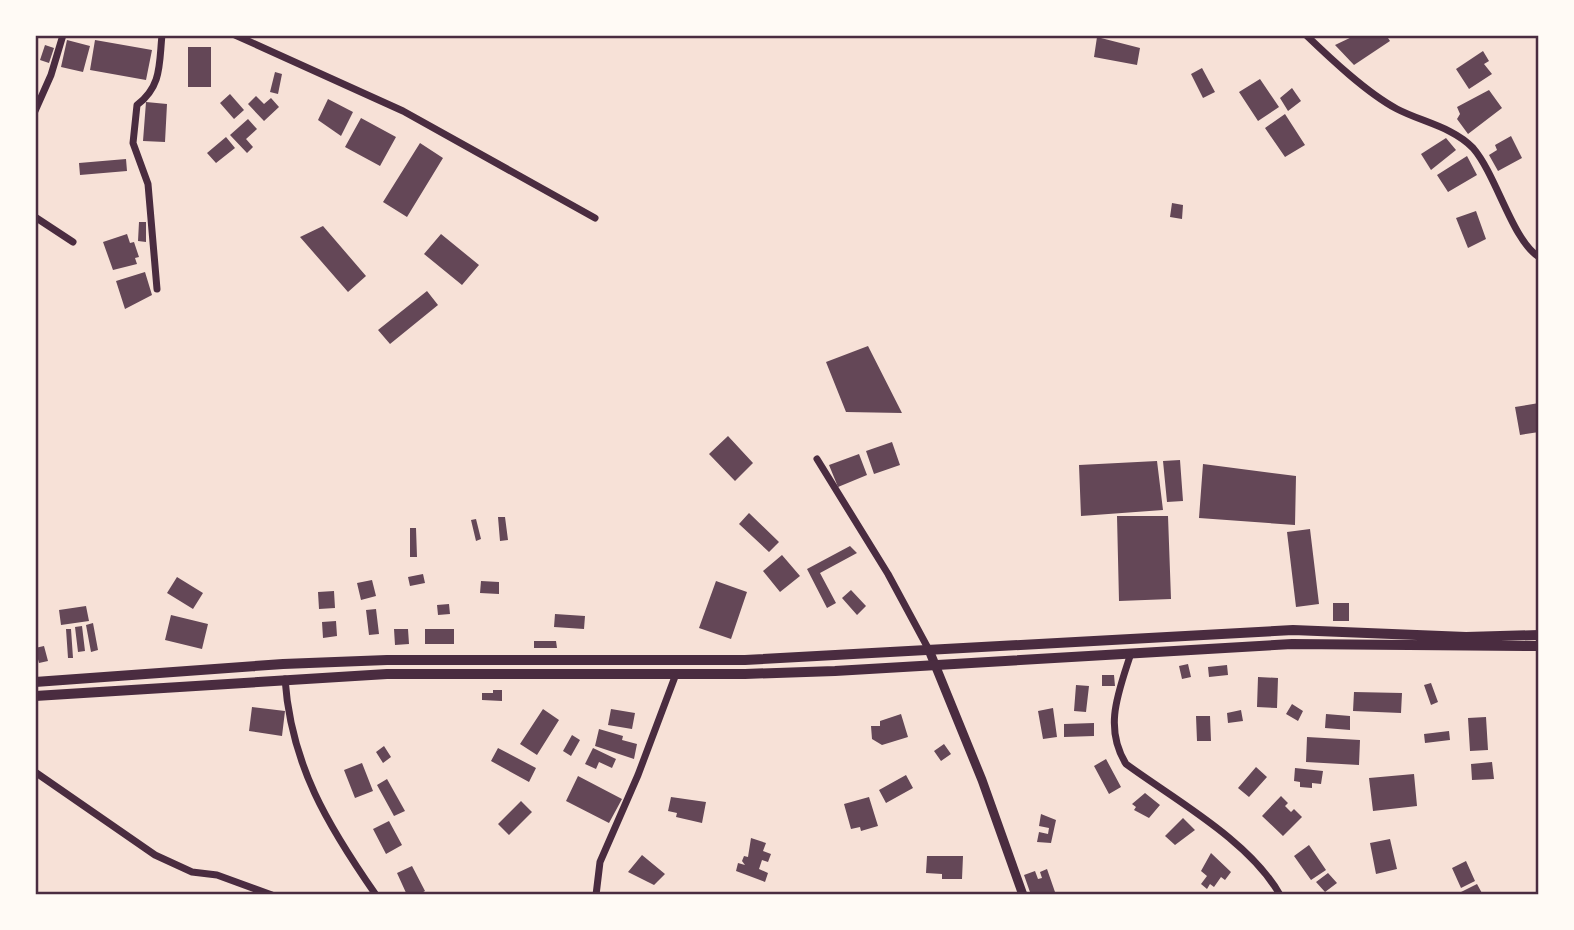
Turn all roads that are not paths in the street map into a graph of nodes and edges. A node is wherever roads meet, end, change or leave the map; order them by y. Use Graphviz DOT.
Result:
graph roads {
  1 [pos="63,35"];
  2 [pos="162,35"];
  3 [pos="235,35"];
  4 [pos="1306,35"];
  5 [pos="35,111"];
  6 [pos="35,217"];
  7 [pos="595,218"];
  8 [pos="73,242"];
  9 [pos="1539,257"];
  10 [pos="157,289"];
  11 [pos="817,459"];
  12 [pos="1539,635"];
  13 [pos="1466,642"];
  14 [pos="1539,646"];
  15 [pos="929,650"];
  16 [pos="1131,653"];
  17 [pos="387,660"];
  18 [pos="936,665"];
  19 [pos="387,674"];
  20 [pos="676,674"];
  21 [pos="285,679"];
  22 [pos="35,682"];
  23 [pos="35,696"];
  24 [pos="35,772"];
  25 [pos="272,895"];
  26 [pos="376,895"];
  27 [pos="597,895"];
  28 [pos="1023,895"];
  29 [pos="1280,895"];
  1 -- 5 [label="street"];
  2 -- 10 [label="street"];
  3 -- 7 [label="street"];
  4 -- 9 [label="street"];
  6 -- 8 [label="street"];
  11 -- 15 [label="street"];
  12 -- 13 [label="main road"];
  13 -- 14 [label="main road"];
  13 -- 15 [label="main road"];
  13 -- 16 [label="main road"];
  15 -- 17 [label="main road"];
  15 -- 18 [label="street"];
  16 -- 18 [label="main road"];
  16 -- 29 [label="street"];
  17 -- 19 [label="main road"];
  17 -- 22 [label="main road"];
  18 -- 20 [label="main road"];
  18 -- 28 [label="street"];
  19 -- 20 [label="main road"];
  19 -- 21 [label="main road"];
  20 -- 27 [label="street"];
  21 -- 23 [label="main road"];
  21 -- 26 [label="street"];
  24 -- 25 [label="street"];
}
